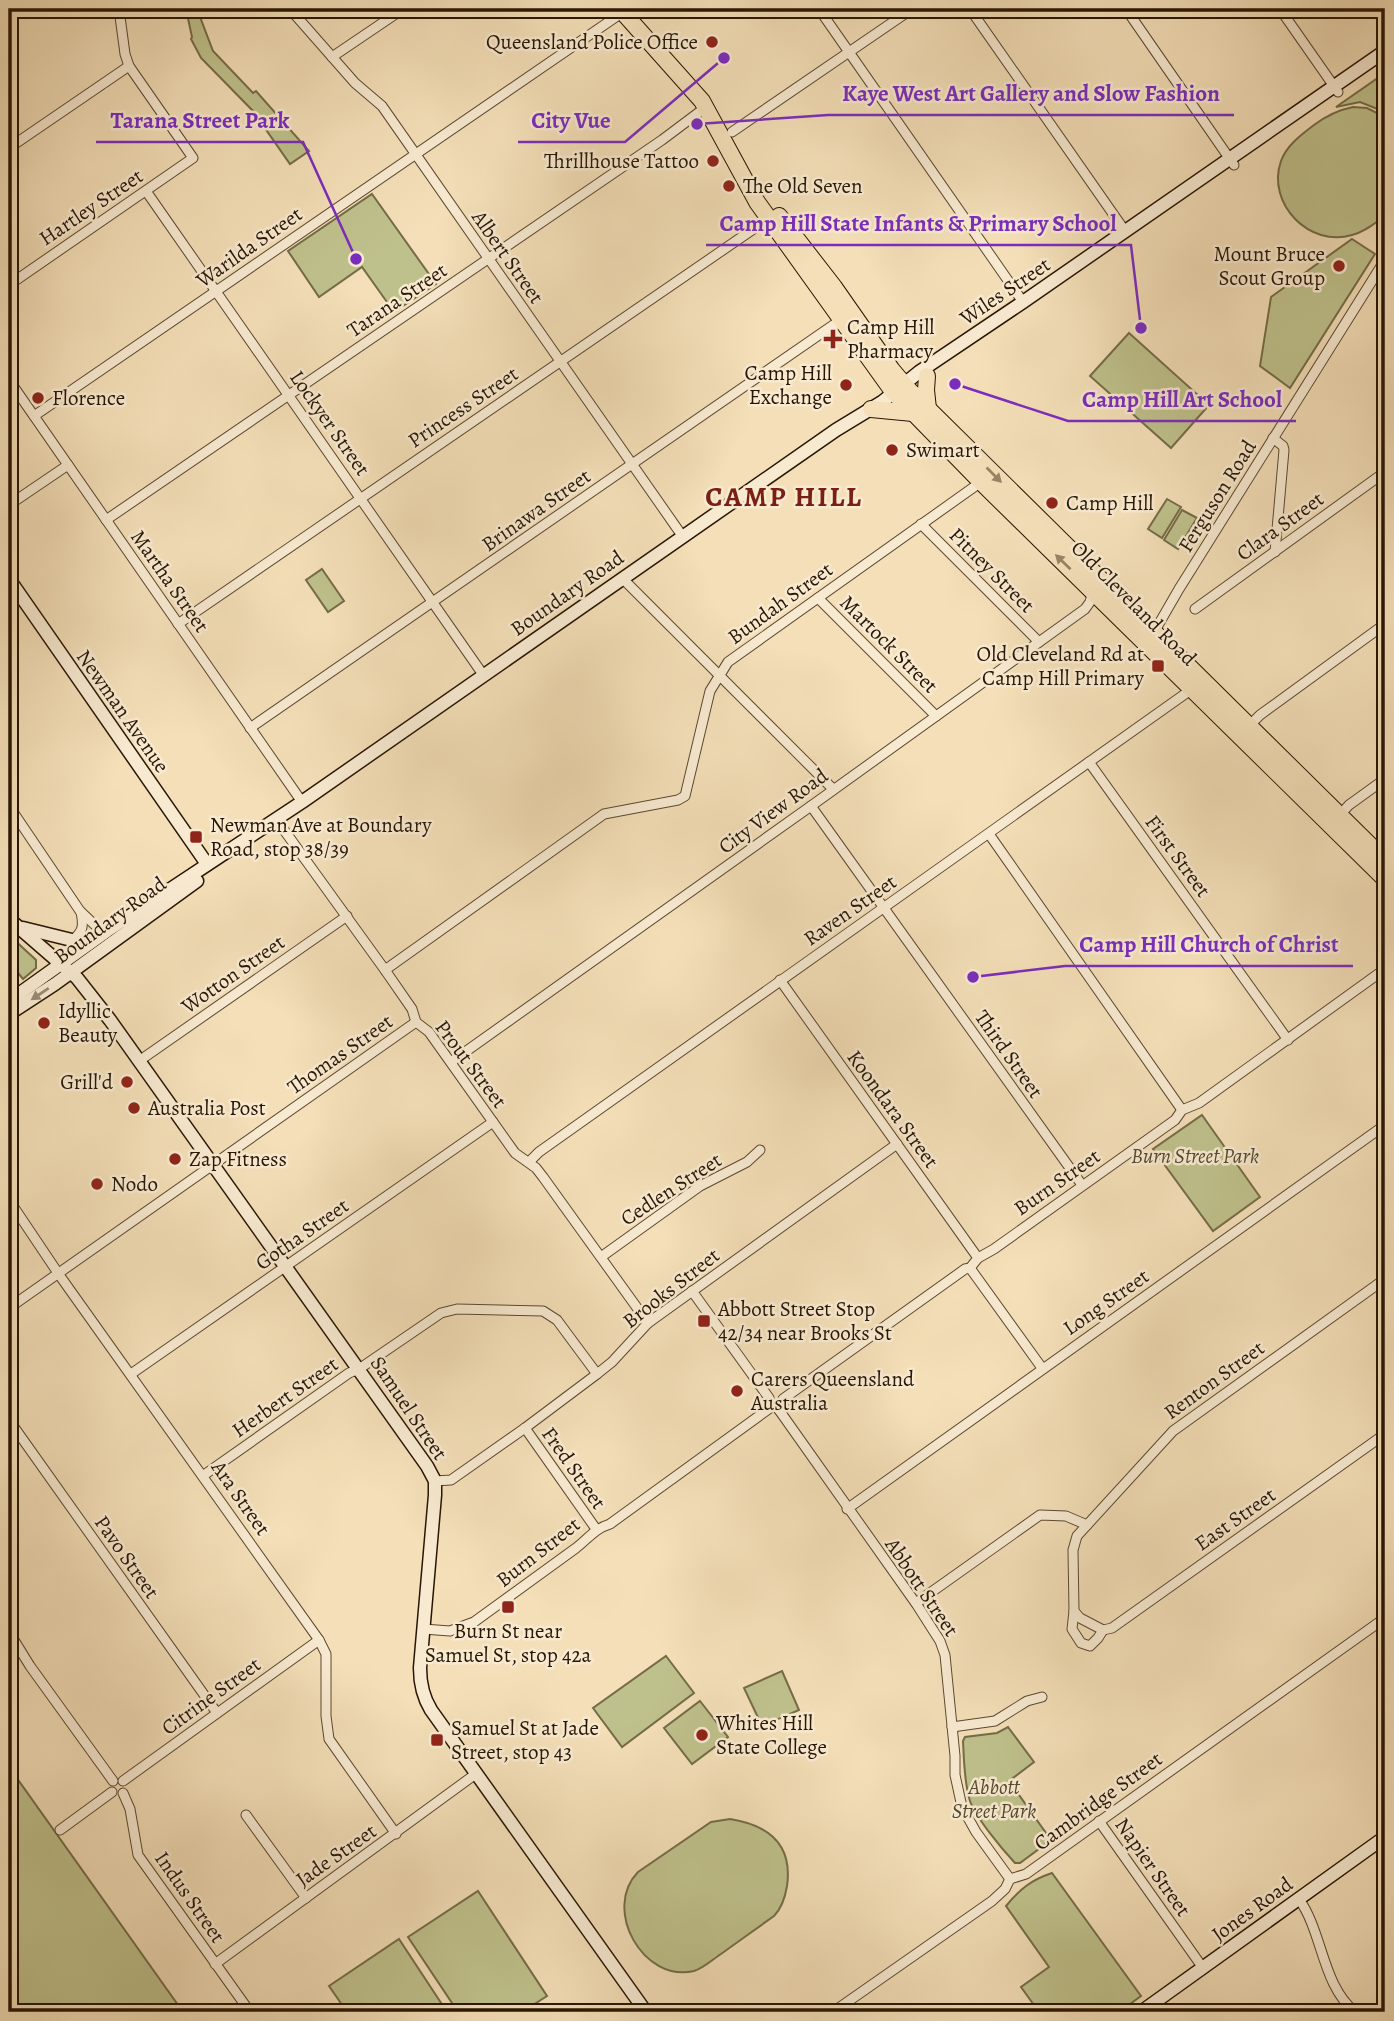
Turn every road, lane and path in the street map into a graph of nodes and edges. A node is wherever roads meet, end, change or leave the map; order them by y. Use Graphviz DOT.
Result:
graph roads {
  1 [pos="119,9"];
  2 [pos="290,9"];
  3 [pos="403,9"];
  4 [pos="820,9"];
  5 [pos="912,9"];
  6 [pos="970,9"];
  7 [pos="1126,9"];
  8 [pos="1280,9"];
  9 [pos="625,10"];
  10 [pos="849,51"];
  11 [pos="1385,51"];
  12 [pos="332,58"];
  13 [pos="1385,60"];
  14 [pos="129,66"];
  15 [pos="1336,89"];
  16 [pos="706,107"];
  17 [pos="732,132"];
  18 [pos="9,148"];
  19 [pos="415,154"];
  20 [pos="1232,162"];
  21 [pos="146,191"];
  22 [pos="768,219"];
  23 [pos="1125,231"];
  24 [pos="488,259"];
  25 [pos="1385,260"];
  26 [pos="9,285"];
  27 [pos="216,292"];
  28 [pos="1023,302"];
  29 [pos="842,319"];
  30 [pos="560,362"];
  31 [pos="927,376"];
  32 [pos="9,380"];
  33 [pos="902,389"];
  34 [pos="289,395"];
  35 [pos="872,409"];
  36 [pos="920,411"];
  37 [pos="34,416"];
  38 [pos="1273,439"];
  39 [pos="68,465"];
  40 [pos="632,465"];
  41 [pos="1385,472"];
  42 [pos="981,482"];
  43 [pos="361,499"];
  44 [pos="9,505"];
  45 [pos="106,520"];
  46 [pos="921,524"];
  47 [pos="683,537"];
  48 [pos="1275,552"];
  49 [pos="1093,573"];
  50 [pos="622,578"];
  51 [pos="9,579"];
  52 [pos="1093,592"];
  53 [pos="818,598"];
  54 [pos="433,602"];
  55 [pos="1195,609"];
  56 [pos="178,624"];
  57 [pos="1385,624"];
  58 [pos="1150,639"];
  59 [pos="1039,642"];
  60 [pos="484,676"];
  61 [pos="719,676"];
  62 [pos="1192,689"];
  63 [pos="936,716"];
  64 [pos="1249,726"];
  65 [pos="250,729"];
  66 [pos="1089,762"];
  67 [pos="1385,779"];
  68 [pos="833,789"];
  69 [pos="302,802"];
  70 [pos="9,806"];
  71 [pos="811,807"];
  72 [pos="276,819"];
  73 [pos="1335,820"];
  74 [pos="264,827"];
  75 [pos="989,834"];
  76 [pos="1385,860"];
  77 [pos="207,864"];
  78 [pos="1385,879"];
  79 [pos="884,908"];
  80 [pos="80,911"];
  81 [pos="347,916"];
  82 [pos="14,923"];
  83 [pos="107,931"];
  84 [pos="72,941"];
  85 [pos="88,944"];
  86 [pos="60,963"];
  87 [pos="1385,969"];
  88 [pos="385,970"];
  89 [pos="71,972"];
  90 [pos="780,980"];
  91 [pos="9,1001"];
  92 [pos="9,1014"];
  93 [pos="416,1022"];
  94 [pos="1288,1040"];
  95 [pos="139,1062"];
  96 [pos="451,1062"];
  97 [pos="1182,1110"];
  98 [pos="493,1122"];
  99 [pos="1385,1125"];
  100 [pos="897,1144"];
  101 [pos="760,1150"];
  102 [pos="529,1162"];
  103 [pos="212,1164"];
  104 [pos="1082,1185"];
  105 [pos="9,1200"];
  106 [pos="601,1257"];
  107 [pos="978,1258"];
  108 [pos="286,1267"];
  109 [pos="970,1268"];
  110 [pos="58,1272"];
  111 [pos="1385,1279"];
  112 [pos="692,1291"];
  113 [pos="9,1307"];
  114 [pos="648,1323"];
  115 [pos="1042,1368"];
  116 [pos="359,1369"];
  117 [pos="131,1374"];
  118 [pos="597,1374"];
  119 [pos="773,1406"];
  120 [pos="9,1420"];
  121 [pos="524,1428"];
  122 [pos="1385,1434"];
  123 [pos="204,1475"];
  124 [pos="435,1481"];
  125 [pos="847,1508"];
  126 [pos="1087,1525"];
  127 [pos="596,1529"];
  128 [pos="916,1603"];
  129 [pos="1074,1611"];
  130 [pos="1385,1618"];
  131 [pos="423,1629"];
  132 [pos="1103,1630"];
  133 [pos="9,1632"];
  134 [pos="320,1640"];
  135 [pos="1042,1697"];
  136 [pos="217,1713"];
  137 [pos="952,1727"];
  138 [pos="477,1773"];
  139 [pos="118,1781"];
  140 [pos="112,1792"];
  141 [pos="122,1793"];
  142 [pos="246,1815"];
  143 [pos="1098,1821"];
  144 [pos="61,1830"];
  145 [pos="396,1834"];
  146 [pos="1385,1838"];
  147 [pos="1010,1879"];
  148 [pos="306,1898"];
  149 [pos="1299,1899"];
  150 [pos="215,1964"];
  151 [pos="1203,1968"];
  152 [pos="1157,2008"];
  153 [pos="250,2012"];
  154 [pos="646,2012"];
  155 [pos="833,2012"];
  156 [pos="1141,2012"];
  157 [pos="1355,2012"];
  1 -- 14 [label="street"];
  2 -- 12 [label="street, Albert Street"];
  3 -- 12 [label="street"];
  4 -- 10 [label="street"];
  5 -- 10 [label="street"];
  6 -- 23 [label="street"];
  7 -- 20 [label="street"];
  8 -- 15 [label="street"];
  9 -- 16 [label="highway, Old Cleveland Road"];
  9 -- 17 [label="highway, Old Cleveland Road"];
  9 -- 19 [label="street, Warilda Street"];
  10 -- 17 [label="street"];
  10 -- 28 [label="street"];
  11 -- 15 [label="main road, Wiles Street"];
  12 -- 19 [label="street, Albert Street"];
  13 -- 15 [label="main road, Wiles Street"];
  14 -- 18 [label="street"];
  14 -- 21 [label="street, Hartley Street"];
  15 -- 20 [label="main road, Wiles Street"];
  16 -- 22 [label="highway, Old Cleveland Road"];
  16 -- 24 [label="street, Tarana Street"];
  17 -- 33 [label="highway, Old Cleveland Road"];
  19 -- 24 [label="street, Albert Street"];
  19 -- 27 [label="street, Warilda Street"];
  20 -- 23 [label="main road, Wiles Street"];
  20 -- 31 [label="main road, Wiles Street"];
  21 -- 26 [label="street, Hartley Street"];
  21 -- 27 [label="street, Lockyer Street"];
  22 -- 29 [label="highway, Old Cleveland Road"];
  22 -- 30 [label="street, Princess Street"];
  23 -- 28 [label="main road, Wiles Street"];
  24 -- 30 [label="street, Albert Street"];
  24 -- 34 [label="street, Tarana Street"];
  25 -- 38 [label="street, Ferguson Road"];
  27 -- 34 [label="street, Lockyer Street"];
  27 -- 37 [label="street, Warilda Street"];
  28 -- 33 [label="main road, Wiles Street"];
  29 -- 33 [label="highway, Old Cleveland Road"];
  29 -- 40 [label="street, Brinawa Street"];
  30 -- 40 [label="street, Albert Street"];
  30 -- 43 [label="street, Princess Street"];
  31 -- 33 [label="main road, Wiles Street"];
  31 -- 36 [label="highway"];
  32 -- 37 [label="street, Martha Street"];
  33 -- 35 [label="main road, Boundary Road"];
  33 -- 36 [label="highway, Old Cleveland Road"];
  34 -- 43 [label="street, Lockyer Street"];
  34 -- 45 [label="street, Tarana Street"];
  35 -- 36 [label="highway"];
  35 -- 47 [label="main road, Boundary Road"];
  36 -- 42 [label="highway, Old Cleveland Road"];
  36 -- 49 [label="highway, Old Cleveland Road, one-way"];
  37 -- 39 [label="street, Martha Street"];
  38 -- 48 [label="street"];
  38 -- 58 [label="street, Ferguson Road"];
  39 -- 44 [label="street"];
  39 -- 45 [label="street, Martha Street"];
  40 -- 47 [label="street, Albert Street"];
  40 -- 54 [label="street, Brinawa Street"];
  41 -- 48 [label="street, Clara Street"];
  42 -- 46 [label="street, Bundah Street"];
  52 -- 42 [label="highway, Old Cleveland Road, one-way"];
  43 -- 54 [label="street, Lockyer Street"];
  43 -- 56 [label="street, Princess Street"];
  45 -- 56 [label="street, Martha Street"];
  46 -- 53 [label="street, Bundah Street"];
  46 -- 59 [label="street, Pitney Street"];
  47 -- 50 [label="main road, Boundary Road"];
  48 -- 55 [label="street, Clara Street"];
  49 -- 52 [label="street"];
  49 -- 58 [label="highway, Old Cleveland Road"];
  50 -- 60 [label="main road, Boundary Road"];
  50 -- 61 [label="street"];
  51 -- 77 [label="main road, Newman Avenue"];
  52 -- 58 [label="highway, Old Cleveland Road"];
  52 -- 59 [label="street, City View Road"];
  53 -- 61 [label="street, Bundah Street"];
  53 -- 63 [label="street, Martock Street"];
  54 -- 60 [label="street, Lockyer Street"];
  54 -- 65 [label="street, Brinawa Street"];
  56 -- 65 [label="street, Martha Street"];
  57 -- 64 [label="street"];
  58 -- 62 [label="highway, Old Cleveland Road"];
  58 -- 64 [label="highway, Old Cleveland Road"];
  59 -- 63 [label="street, City View Road"];
  60 -- 69 [label="main road, Boundary Road"];
  61 -- 68 [label="street"];
  61 -- 88 [label="street, Bundah Street"];
  62 -- 66 [label="street, Raven Street"];
  62 -- 73 [label="highway, Old Cleveland Road"];
  63 -- 68 [label="street, City View Road"];
  64 -- 73 [label="highway, Old Cleveland Road"];
  65 -- 69 [label="street, Martha Street"];
  66 -- 75 [label="street, Raven Street"];
  66 -- 94 [label="street, First Street"];
  67 -- 73 [label="street"];
  68 -- 71 [label="street, City View Road"];
  69 -- 72 [label="main road, Boundary Road"];
  70 -- 80 [label="street"];
  71 -- 79 [label="street, Third Street"];
  71 -- 96 [label="street, City View Road"];
  72 -- 74 [label="main road, Boundary Road"];
  72 -- 81 [label="street, Prout Street"];
  73 -- 76 [label="highway, Old Cleveland Road"];
  73 -- 78 [label="highway, Old Cleveland Road"];
  74 -- 77 [label="main road, Boundary Road"];
  74 -- 89 [label="main road, Boundary Road"];
  75 -- 79 [label="street, Raven Street"];
  75 -- 97 [label="street"];
  77 -- 83 [label="main road, Boundary Road"];
  79 -- 90 [label="street, Raven Street"];
  79 -- 104 [label="street, Third Street"];
  80 -- 83 [label="street"];
  80 -- 84 [label="street"];
  81 -- 88 [label="street, Prout Street"];
  81 -- 95 [label="street, Wotton Street"];
  82 -- 84 [label="main road"];
  82 -- 86 [label="main road, Samuel Street"];
  83 -- 85 [label="main road, Boundary Road"];
  84 -- 85 [label="main road"];
  85 -- 86 [label="main road, Boundary Road"];
  86 -- 89 [label="main road, Samuel Street"];
  86 -- 91 [label="main road, Boundary Road"];
  87 -- 94 [label="street, Burn Street"];
  88 -- 93 [label="street, Prout Street"];
  89 -- 92 [label="main road, Boundary Road, one-way"];
  89 -- 95 [label="main road, Samuel Street"];
  90 -- 100 [label="street, Koondara Street"];
  90 -- 102 [label="street, Raven Street"];
  93 -- 96 [label="street, Prout Street"];
  93 -- 103 [label="street, Thomas Street"];
  94 -- 97 [label="street, Burn Street"];
  95 -- 103 [label="main road, Samuel Street"];
  96 -- 98 [label="street, Prout Street"];
  97 -- 104 [label="street, Burn Street"];
  98 -- 102 [label="street, Prout Street"];
  98 -- 108 [label="street, Gotha Street"];
  99 -- 115 [label="street, Long Street"];
  100 -- 107 [label="street, Koondara Street"];
  100 -- 112 [label="street, Brooks Street"];
  101 -- 106 [label="street, Cedlen Street"];
  102 -- 106 [label="street, Prout Street"];
  103 -- 108 [label="main road, Samuel Street"];
  103 -- 110 [label="street, Thomas Street"];
  104 -- 107 [label="street, Burn Street"];
  105 -- 110 [label="street, Ara Street"];
  106 -- 114 [label="street, Prout Street"];
  107 -- 109 [label="street, Burn Street"];
  108 -- 116 [label="main road, Samuel Street"];
  108 -- 117 [label="street, Gotha Street"];
  109 -- 115 [label="street"];
  109 -- 119 [label="street, Burn Street"];
  110 -- 113 [label="street, Thomas Street"];
  110 -- 117 [label="street, Ara Street"];
  111 -- 126 [label="street, Renton Street"];
  112 -- 114 [label="street, Brooks Street"];
  112 -- 119 [label="street, Abbott Street"];
  114 -- 118 [label="street, Brooks Street"];
  115 -- 125 [label="street, Long Street"];
  116 -- 118 [label="street, Herbert Street"];
  116 -- 123 [label="street, Herbert Street"];
  116 -- 124 [label="main road, Samuel Street"];
  117 -- 123 [label="street, Ara Street"];
  118 -- 121 [label="street, Brooks Street"];
  119 -- 125 [label="street, Abbott Street"];
  119 -- 127 [label="street, Burn Street"];
  120 -- 136 [label="street, Pavo Street"];
  121 -- 124 [label="street, Brooks Street"];
  121 -- 127 [label="street, Fred Street"];
  122 -- 132 [label="street, East Street"];
  123 -- 134 [label="street, Ara Street"];
  124 -- 131 [label="main road, Samuel Street"];
  125 -- 128 [label="street, Abbott Street"];
  126 -- 128 [label="street"];
  126 -- 129 [label="street, Renton Street"];
  127 -- 131 [label="street, Burn Street"];
  128 -- 137 [label="street, Abbott Street"];
  129 -- 132 [label="street"];
  129 -- 132 [label="street, Renton Street"];
  130 -- 143 [label="street, Cambridge Street"];
  131 -- 138 [label="main road, Samuel Street"];
  133 -- 139 [label="street"];
  134 -- 136 [label="street, Citrine Street"];
  134 -- 145 [label="street, Ara Street"];
  135 -- 137 [label="street"];
  136 -- 139 [label="street, Citrine Street"];
  137 -- 147 [label="street, Abbott Street"];
  138 -- 145 [label="street, Jade Street"];
  138 -- 154 [label="main road, Samuel Street"];
  139 -- 140 [label="street"];
  139 -- 141 [label="street"];
  140 -- 141 [label="street"];
  140 -- 144 [label="street"];
  141 -- 150 [label="street, Indus Street"];
  142 -- 148 [label="street"];
  143 -- 147 [label="street, Cambridge Street"];
  143 -- 151 [label="street, Napier Street"];
  145 -- 148 [label="street, Jade Street"];
  146 -- 149 [label="main road, Jones Road"];
  147 -- 155 [label="street, Cambridge Street"];
  148 -- 150 [label="street, Jade Street"];
  149 -- 151 [label="main road, Jones Road"];
  149 -- 157 [label="street"];
  150 -- 153 [label="street, Indus Street"];
  151 -- 152 [label="main road, Jones Road"];
  152 -- 156 [label="main road, Jones Road"];
}
